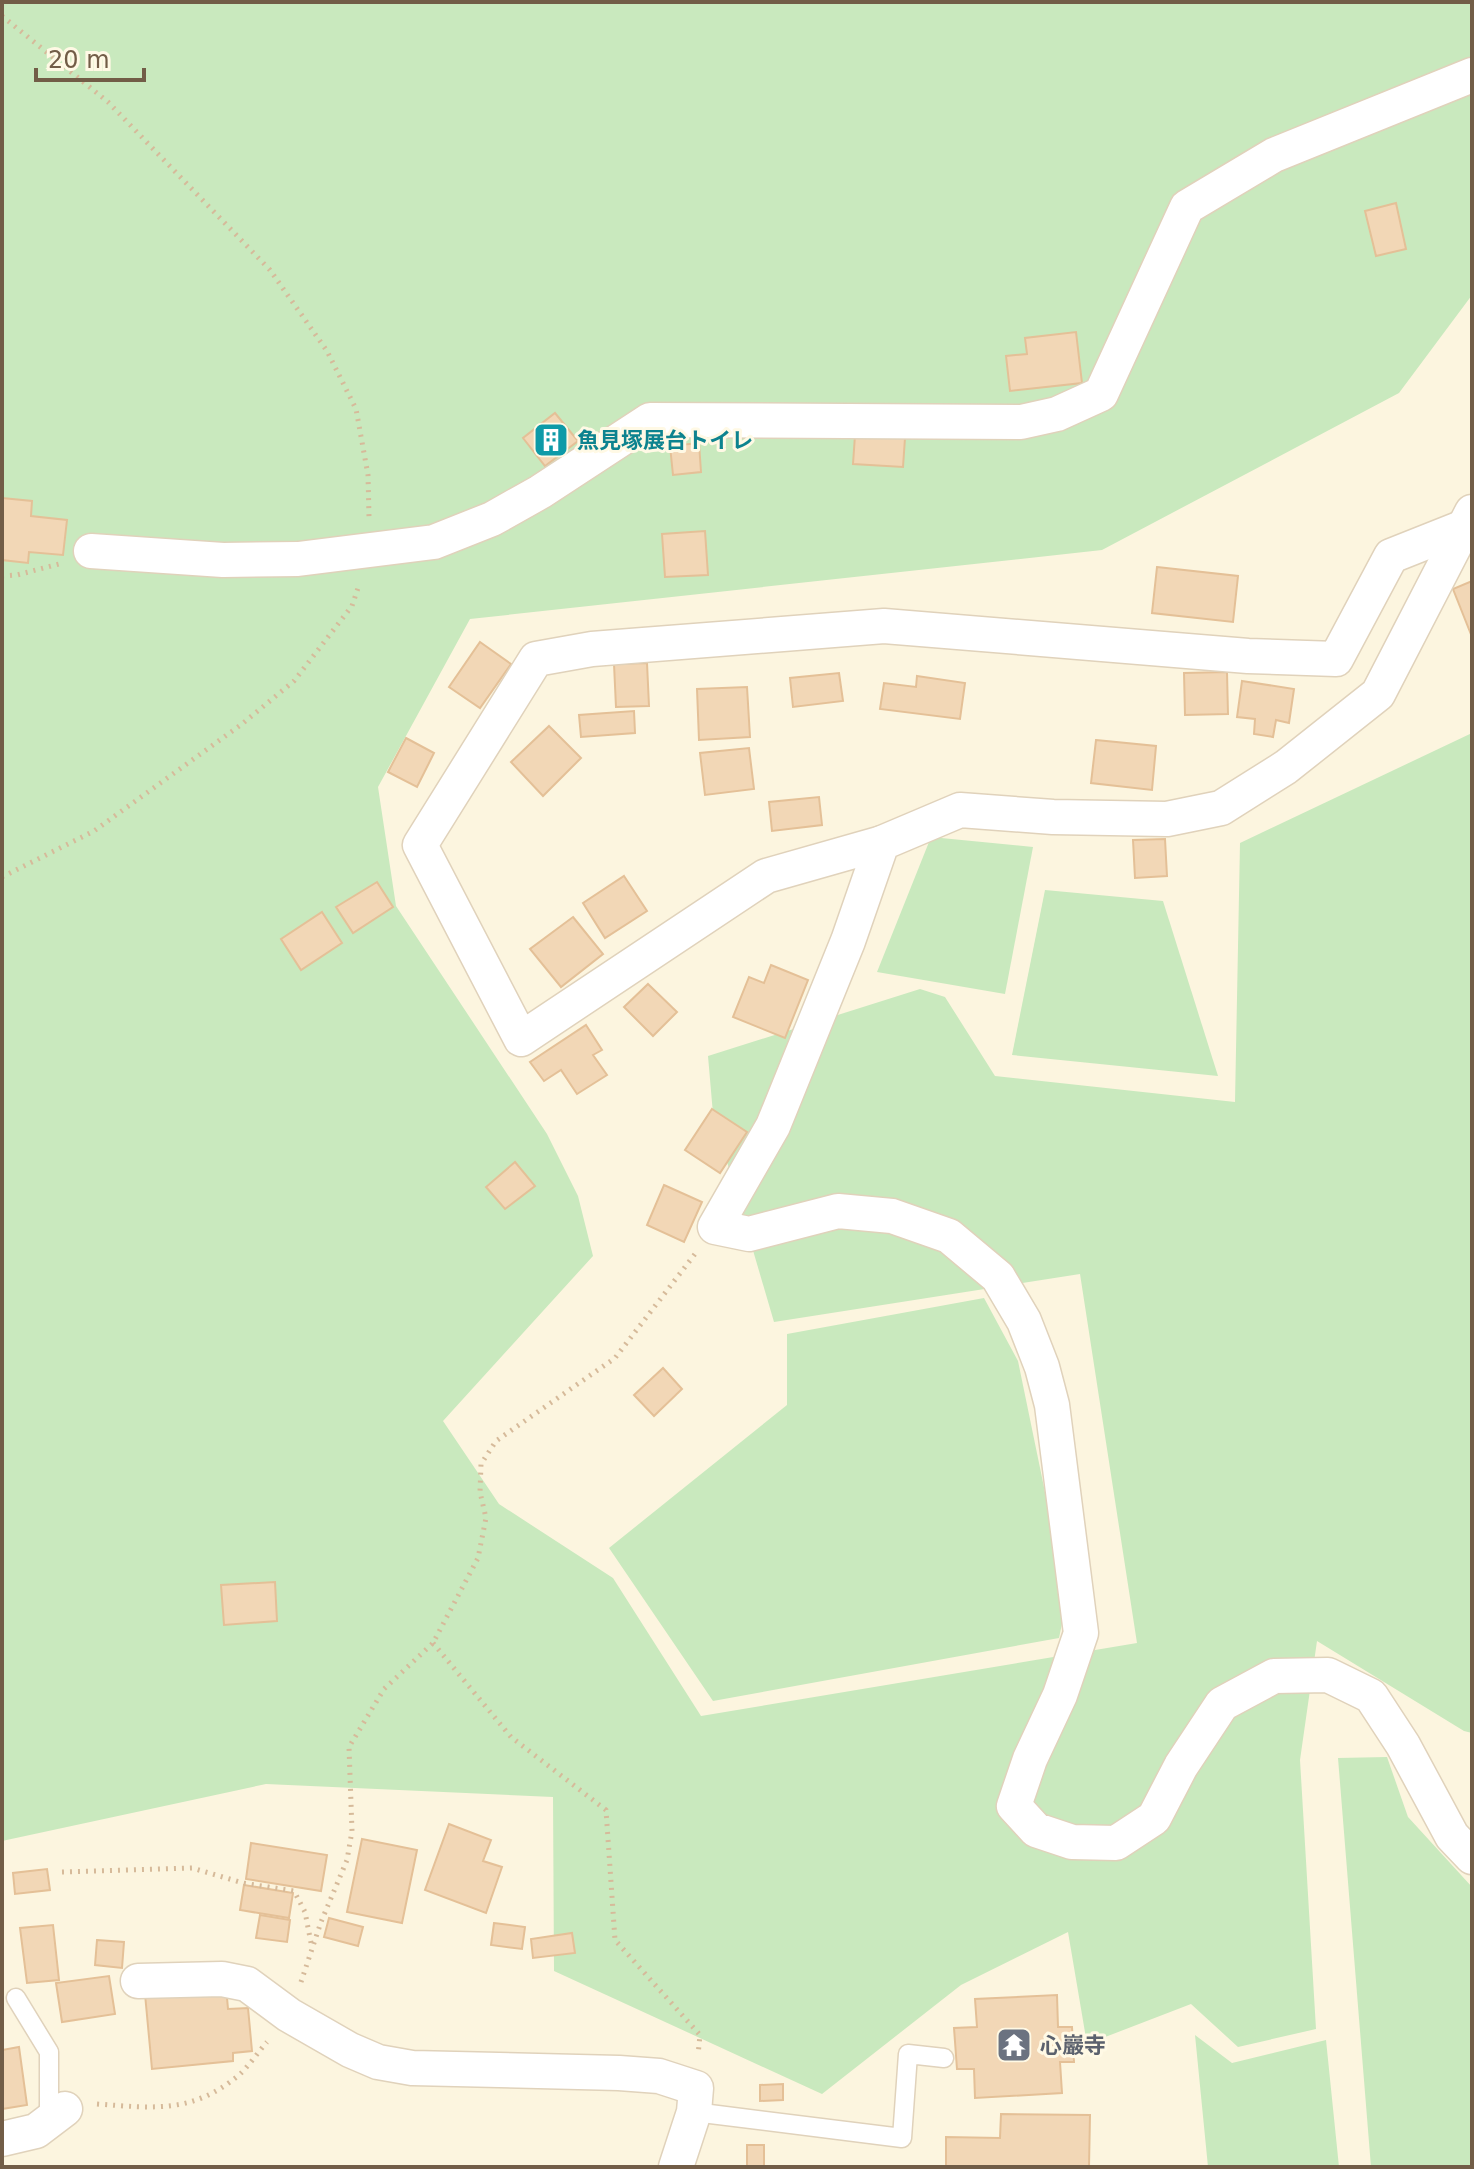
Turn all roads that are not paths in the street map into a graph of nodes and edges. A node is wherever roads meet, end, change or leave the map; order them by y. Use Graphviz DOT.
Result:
graph roads {
  1 [pos="1472,75"];
  2 [pos="1468,520"];
  3 [pos="91,551"];
  4 [pos="882,843"];
  5 [pos="1472,1857"];
  6 [pos="138,1981"];
  7 [pos="16,1998"];
  8 [pos="944,2058"];
  9 [pos="695,2100"];
  10 [pos="57,2115"];
  11 [pos="2,2139"];
  12 [pos="676,2167"];
  1 -- 3 [label="street"];
  2 -- 4 [label="street"];
  2 -- 4 [label="street"];
  4 -- 5 [label="street"];
  6 -- 9 [label="street"];
  7 -- 10 [label="lane"];
  8 -- 9 [label="lane"];
  9 -- 12 [label="street"];
  10 -- 11 [label="street"];
}
